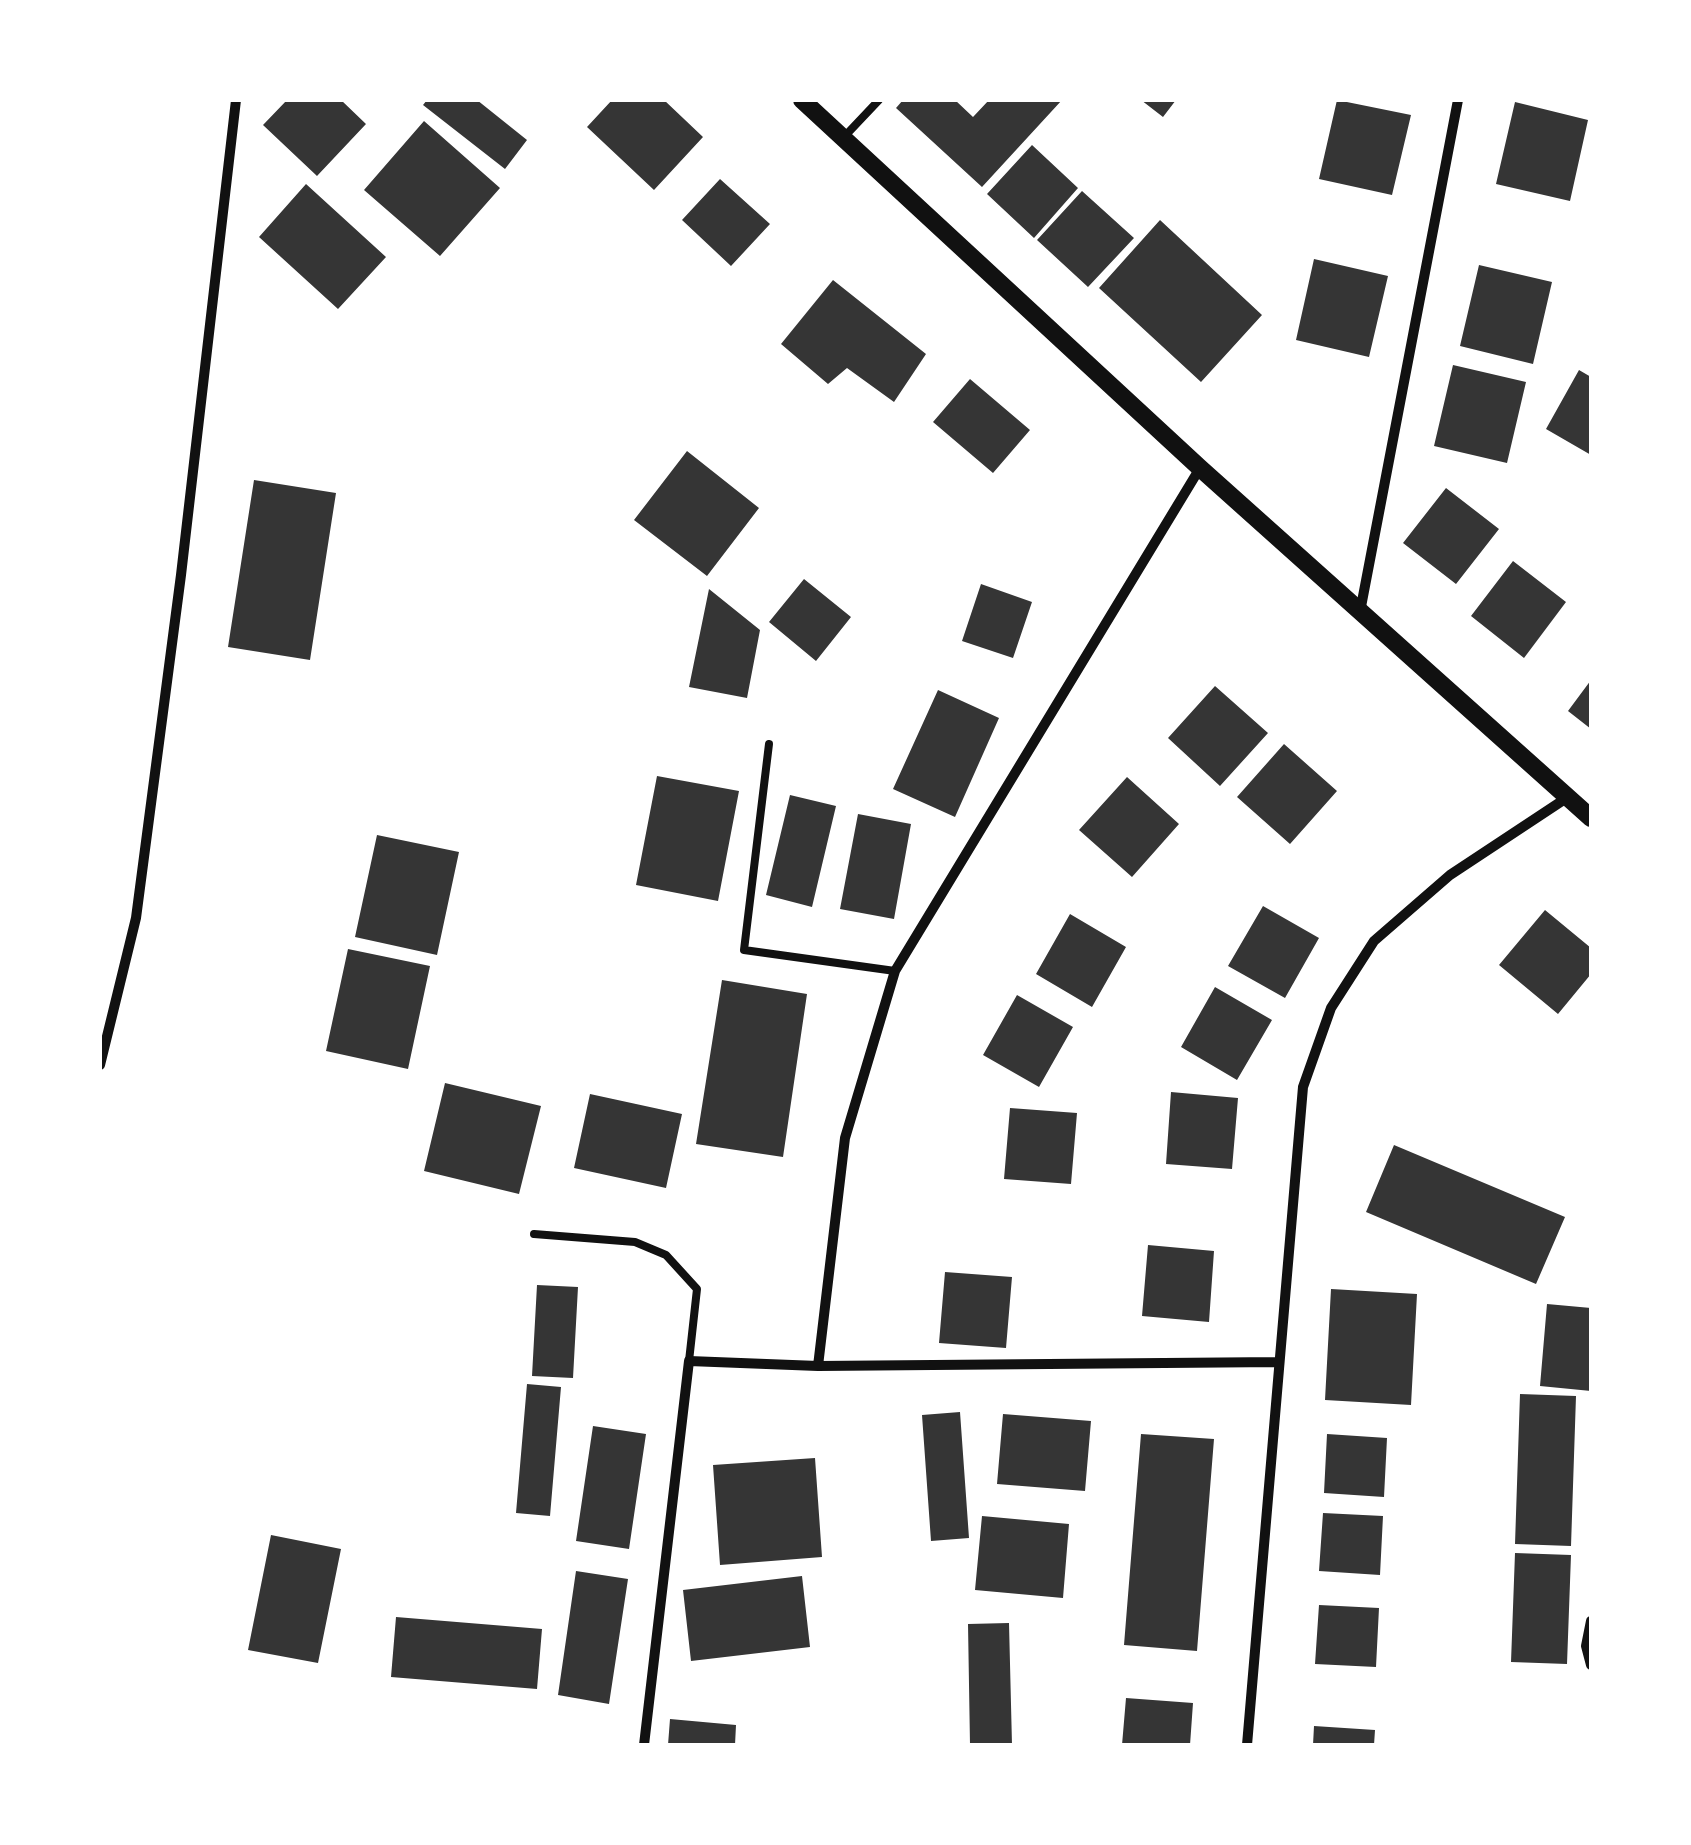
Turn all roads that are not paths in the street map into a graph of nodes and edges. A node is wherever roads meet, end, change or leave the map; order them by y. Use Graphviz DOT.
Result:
graph roads {
  1 [pos="236,100"];
  2 [pos="802,100"];
  3 [pos="879,100"];
  4 [pos="1458,100"];
  5 [pos="844,137"];
  6 [pos="1200,468"];
  7 [pos="1360,612"];
  8 [pos="768,744"];
  9 [pos="1568,797"];
  10 [pos="1590,814"];
  11 [pos="895,971"];
  12 [pos="100,1065"];
  13 [pos="534,1234"];
  14 [pos="689,1361"];
  15 [pos="1280,1362"];
  16 [pos="818,1366"];
  17 [pos="1591,1621"];
  18 [pos="1591,1665"];
  19 [pos="644,1745"];
  20 [pos="1247,1745"];
  1 -- 12 [label="street"];
  2 -- 5 [label="street"];
  3 -- 5 [label="lane"];
  4 -- 7 [label="street"];
  5 -- 6 [label="street"];
  6 -- 7 [label="street"];
  6 -- 11 [label="street"];
  7 -- 9 [label="street"];
  8 -- 11 [label="lane"];
  9 -- 10 [label="street"];
  9 -- 15 [label="street"];
  11 -- 16 [label="street"];
  13 -- 14 [label="lane"];
  14 -- 16 [label="street"];
  14 -- 19 [label="street"];
  15 -- 16 [label="street"];
  15 -- 20 [label="street"];
  17 -- 18 [label="street"];
}
